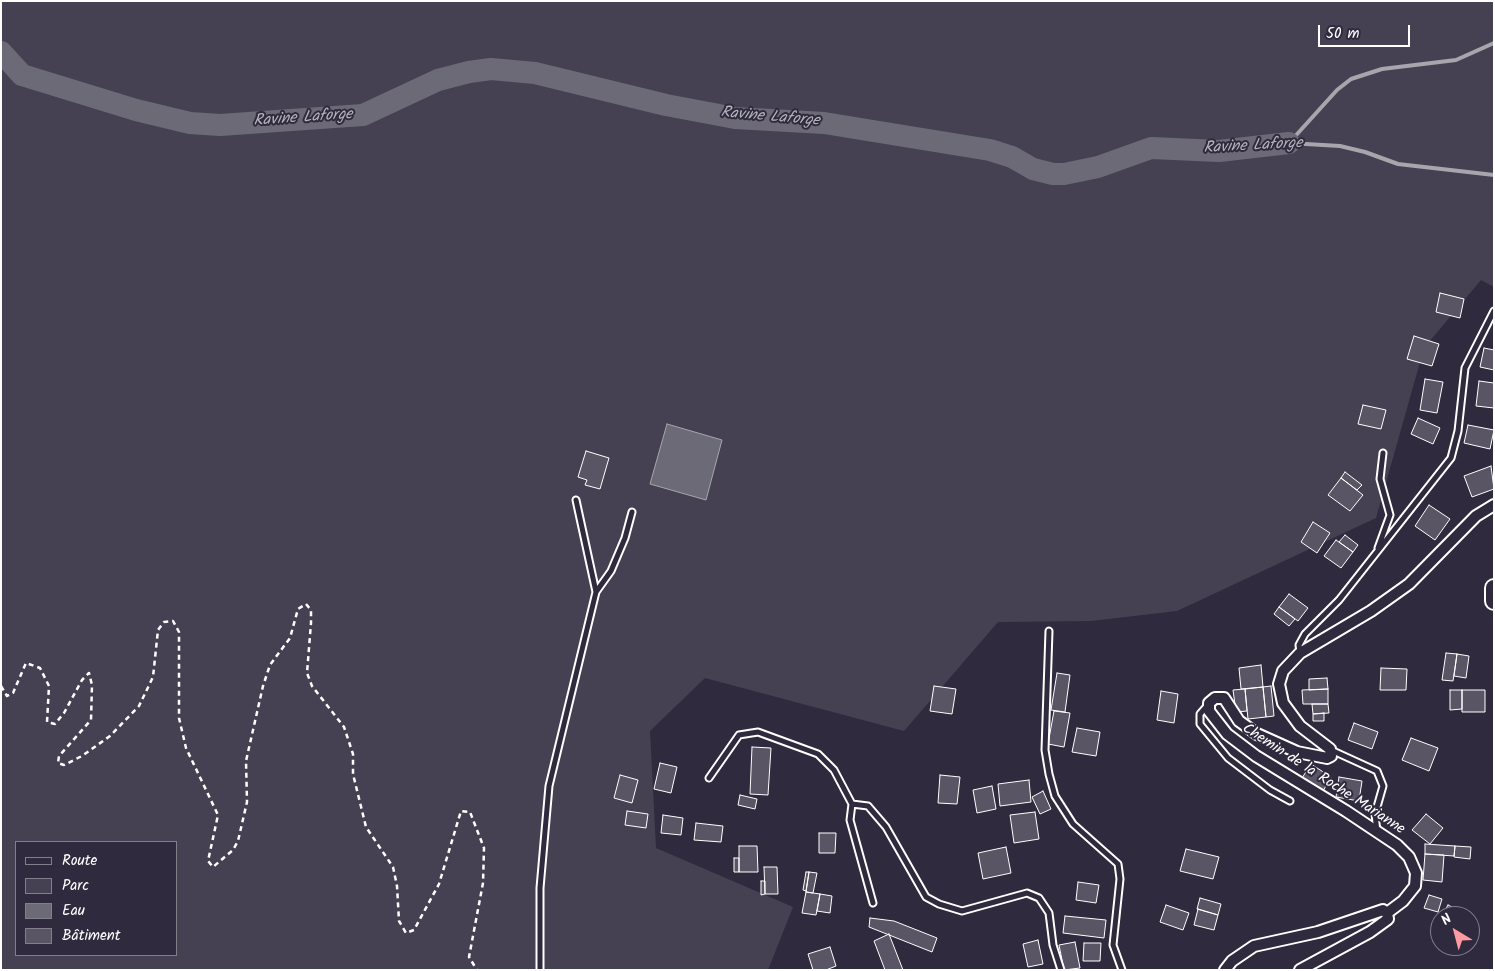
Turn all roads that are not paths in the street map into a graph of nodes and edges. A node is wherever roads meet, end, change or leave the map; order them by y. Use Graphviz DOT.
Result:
graph roads {
  1 [pos="1494,311"];
  2 [pos="1384,453"];
  3 [pos="576,500"];
  4 [pos="1494,506"];
  5 [pos="632,512"];
  6 [pos="1377,553"];
  7 [pos="1494,588"];
  8 [pos="596,592"];
  9 [pos="1494,601"];
  10 [pos="1049,631"];
  11 [pos="1300,653"];
  12 [pos="1209,703"];
  13 [pos="1330,749"];
  14 [pos="709,778"];
  15 [pos="1290,801"];
  16 [pos="852,804"];
  17 [pos="1377,833"];
  18 [pos="873,902"];
  19 [pos="1387,913"];
  20 [pos="540,970"];
  21 [pos="1061,970"];
  22 [pos="1122,970"];
  23 [pos="1225,970"];
  24 [pos="1300,970"];
  1 -- 6 [label="lane"];
  2 -- 6 [label="lane"];
  3 -- 8 [label="lane"];
  4 -- 11 [label="street, Chemin de la Roche Marianne"];
  5 -- 8 [label="lane"];
  6 -- 11 [label="lane"];
  7 -- 9 [label="main road"];
  8 -- 20 [label="lane"];
  10 -- 22 [label="lane"];
  11 -- 13 [label="street, Chemin de la Roche Marianne"];
  12 -- 13 [label="street, Chemin de la Roche Marianne"];
  12 -- 15 [label="lane"];
  12 -- 17 [label="street, Chemin de la Roche Marianne"];
  13 -- 17 [label="lane"];
  14 -- 16 [label="lane"];
  16 -- 18 [label="lane"];
  16 -- 21 [label="lane"];
  17 -- 19 [label="street, Chemin de la Roche Marianne"];
  19 -- 23 [label="street"];
  19 -- 24 [label="street, Chemin de la Roche Marianne"];
}
